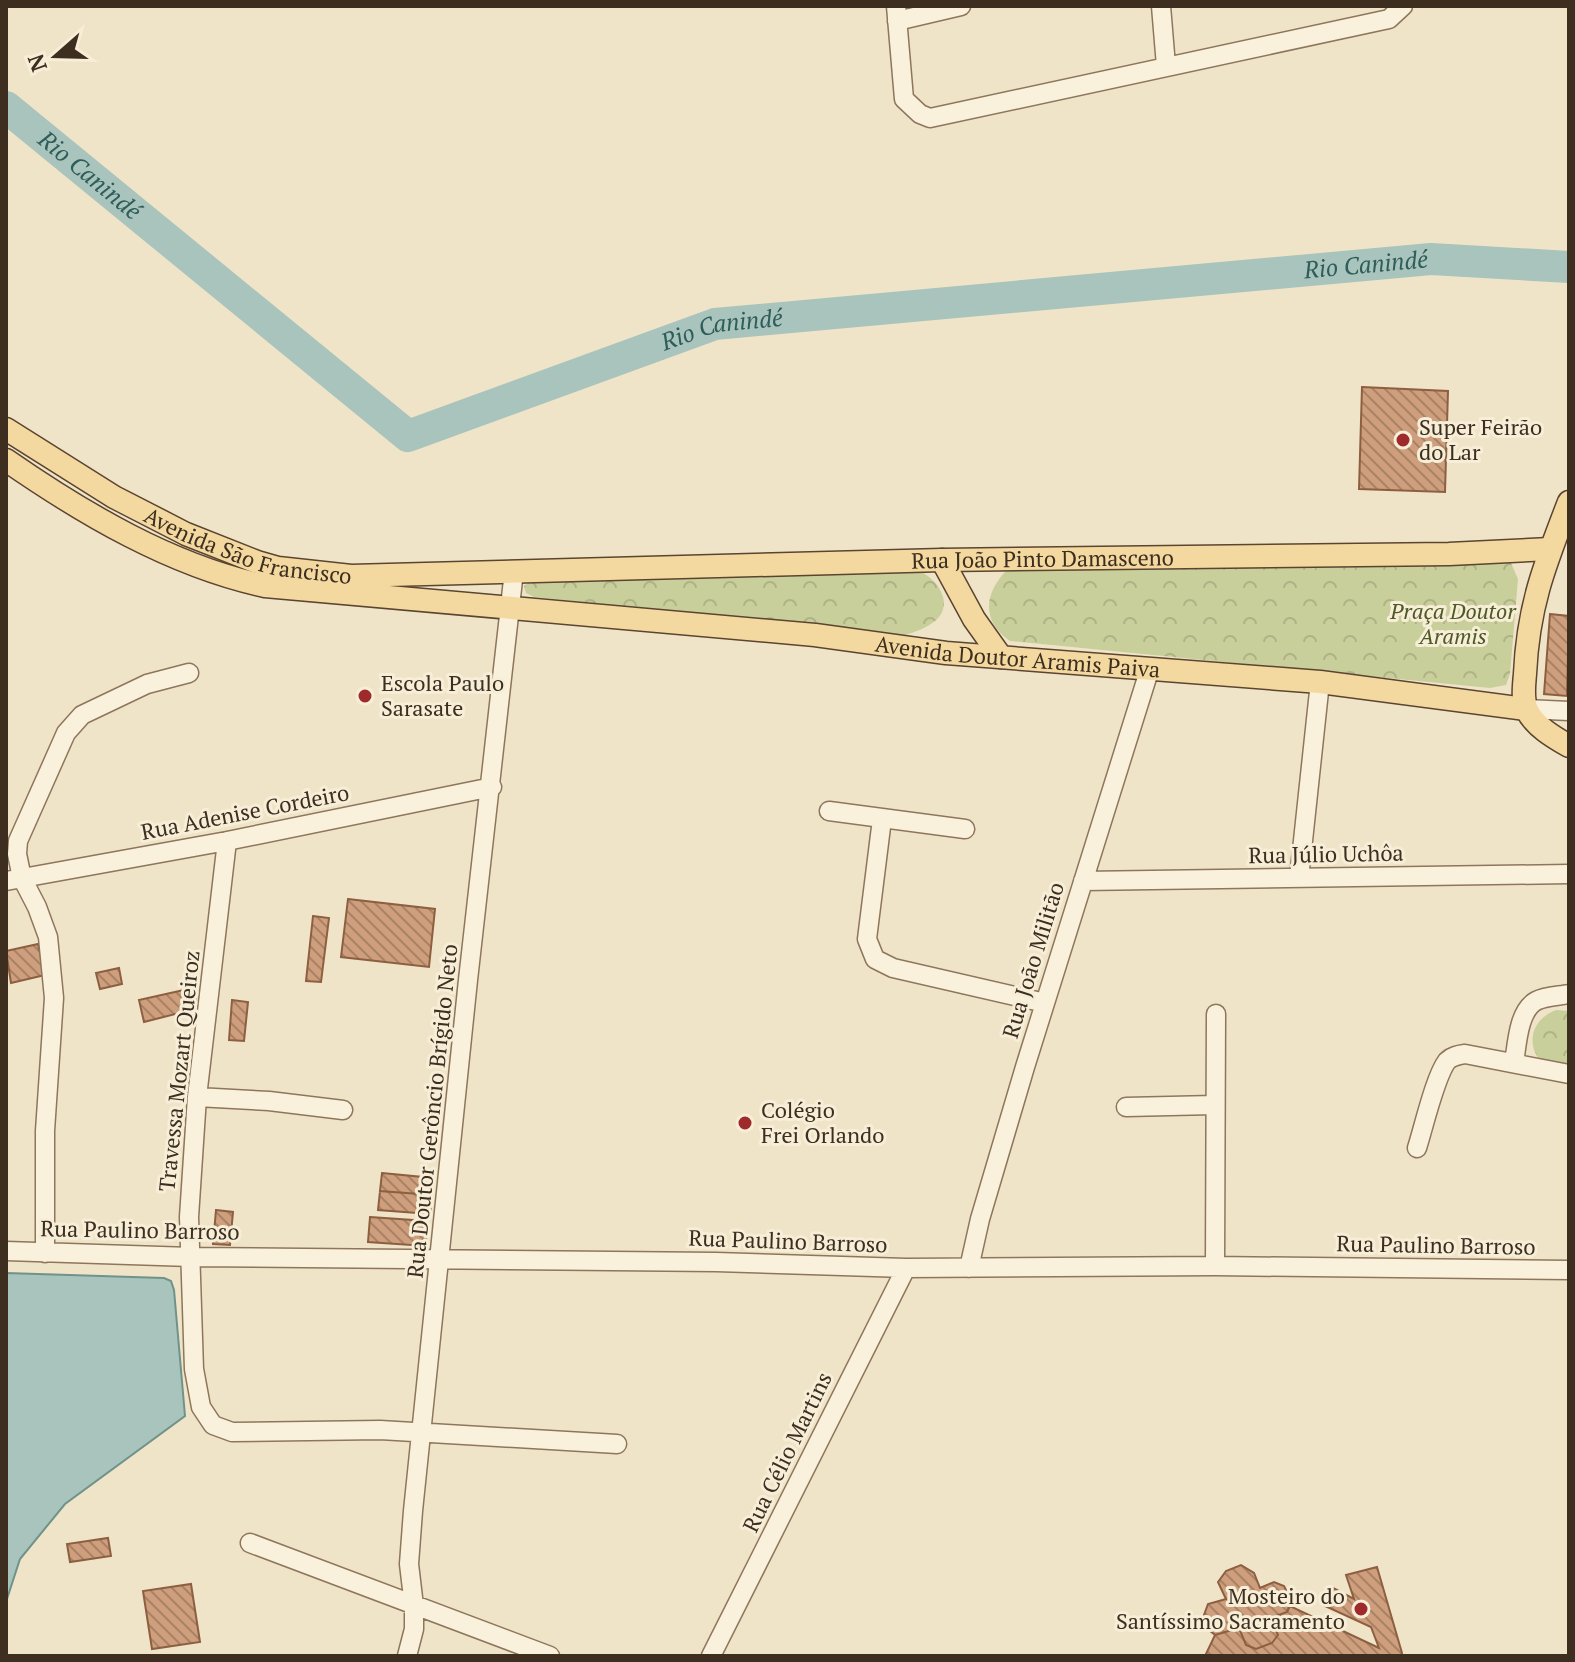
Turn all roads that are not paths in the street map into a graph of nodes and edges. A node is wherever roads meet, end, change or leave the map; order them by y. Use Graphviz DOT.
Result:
graph roads {
  1 [pos="961,6"];
  2 [pos="1161,6"];
  3 [pos="1396,12"];
  4 [pos="896,13"];
  5 [pos="1166,66"];
  6 [pos="6,429"];
  7 [pos="6,460"];
  8 [pos="1569,502"];
  9 [pos="1560,549"];
  10 [pos="942,560"];
  11 [pos="514,571"];
  12 [pos="509,608"];
  13 [pos="1001,657"];
  14 [pos="1150,668"];
  15 [pos="189,673"];
  16 [pos="1320,682"];
  17 [pos="1526,709"];
  18 [pos="1569,711"];
  19 [pos="1569,746"];
  20 [pos="492,787"];
  21 [pos="829,811"];
  22 [pos="882,819"];
  23 [pos="965,829"];
  24 [pos="227,841"];
  25 [pos="1569,874"];
  26 [pos="1299,878"];
  27 [pos="14,879"];
  28 [pos="1083,881"];
  29 [pos="1569,994"];
  30 [pos="1045,1003"];
  31 [pos="1216,1014"];
  32 [pos="1514,1063"];
  33 [pos="1569,1074"];
  34 [pos="197,1097"];
  35 [pos="1214,1105"];
  36 [pos="1126,1107"];
  37 [pos="343,1110"];
  38 [pos="1417,1148"];
  39 [pos="6,1251"];
  40 [pos="45,1253"];
  41 [pos="191,1257"];
  42 [pos="441,1258"];
  43 [pos="1215,1266"];
  44 [pos="906,1268"];
  45 [pos="969,1268"];
  46 [pos="1569,1270"];
  47 [pos="423,1432"];
  48 [pos="617,1444"];
  49 [pos="250,1543"];
  50 [pos="414,1606"];
  51 [pos="407,1656"];
  52 [pos="550,1656"];
  53 [pos="711,1656"];
  1 -- 4 [label="street"];
  2 -- 5 [label="street"];
  3 -- 5 [label="street"];
  4 -- 5 [label="street"];
  6 -- 11 [label="main road, Avenida São Francisco"];
  7 -- 12 [label="main road, Avenida São Francisco"];
  8 -- 9 [label="main road"];
  9 -- 10 [label="main road, Rua João Pinto Damasceno"];
  9 -- 17 [label="main road"];
  10 -- 11 [label="main road, Rua João Pinto Damasceno"];
  10 -- 13 [label="main road"];
  11 -- 12 [label="street, Rua Doutor Gerôncio Brígido Neto"];
  12 -- 13 [label="main road, Avenida Doutor Aramis Paiva"];
  12 -- 20 [label="street, Rua Doutor Gerôncio Brígido Neto"];
  13 -- 14 [label="main road, Avenida Doutor Aramis Paiva"];
  14 -- 16 [label="main road, Avenida Doutor Aramis Paiva"];
  14 -- 28 [label="street, Rua João Militão"];
  15 -- 27 [label="street"];
  16 -- 17 [label="main road, Avenida Doutor Aramis Paiva"];
  16 -- 26 [label="street"];
  17 -- 18 [label="street"];
  17 -- 19 [label="main road"];
  20 -- 24 [label="street, Rua Adenise Cordeiro"];
  20 -- 42 [label="street, Rua Doutor Gerôncio Brígido Neto"];
  21 -- 22 [label="street"];
  22 -- 23 [label="street"];
  22 -- 30 [label="street"];
  24 -- 27 [label="street, Rua Adenise Cordeiro"];
  24 -- 34 [label="street, Travessa Mozart Queiroz"];
  25 -- 26 [label="street, Rua Júlio Uchôa"];
  26 -- 28 [label="street, Rua Júlio Uchôa"];
  27 -- 40 [label="street"];
  28 -- 30 [label="street, Rua João Militão"];
  29 -- 32 [label="street"];
  30 -- 45 [label="street, Rua João Militão"];
  31 -- 35 [label="street"];
  32 -- 33 [label="street"];
  32 -- 38 [label="street"];
  34 -- 37 [label="street"];
  34 -- 41 [label="street, Travessa Mozart Queiroz"];
  35 -- 36 [label="street"];
  35 -- 43 [label="street"];
  39 -- 40 [label="street, Rua Paulino Barroso"];
  40 -- 41 [label="street, Rua Paulino Barroso"];
  41 -- 42 [label="street, Rua Paulino Barroso"];
  41 -- 47 [label="street, Travessa Mozart Queiroz"];
  42 -- 44 [label="street, Rua Paulino Barroso"];
  42 -- 47 [label="street, Rua Doutor Gerôncio Brígido Neto"];
  43 -- 45 [label="street, Rua Paulino Barroso"];
  43 -- 46 [label="street, Rua Paulino Barroso"];
  44 -- 45 [label="street, Rua Paulino Barroso"];
  44 -- 53 [label="street, Rua Célio Martins"];
  47 -- 48 [label="street"];
  47 -- 50 [label="street, Rua Doutor Gerôncio Brígido Neto"];
  49 -- 50 [label="street"];
  50 -- 51 [label="street, Rua Doutor Gerôncio Brígido Neto"];
  50 -- 52 [label="street"];
}
